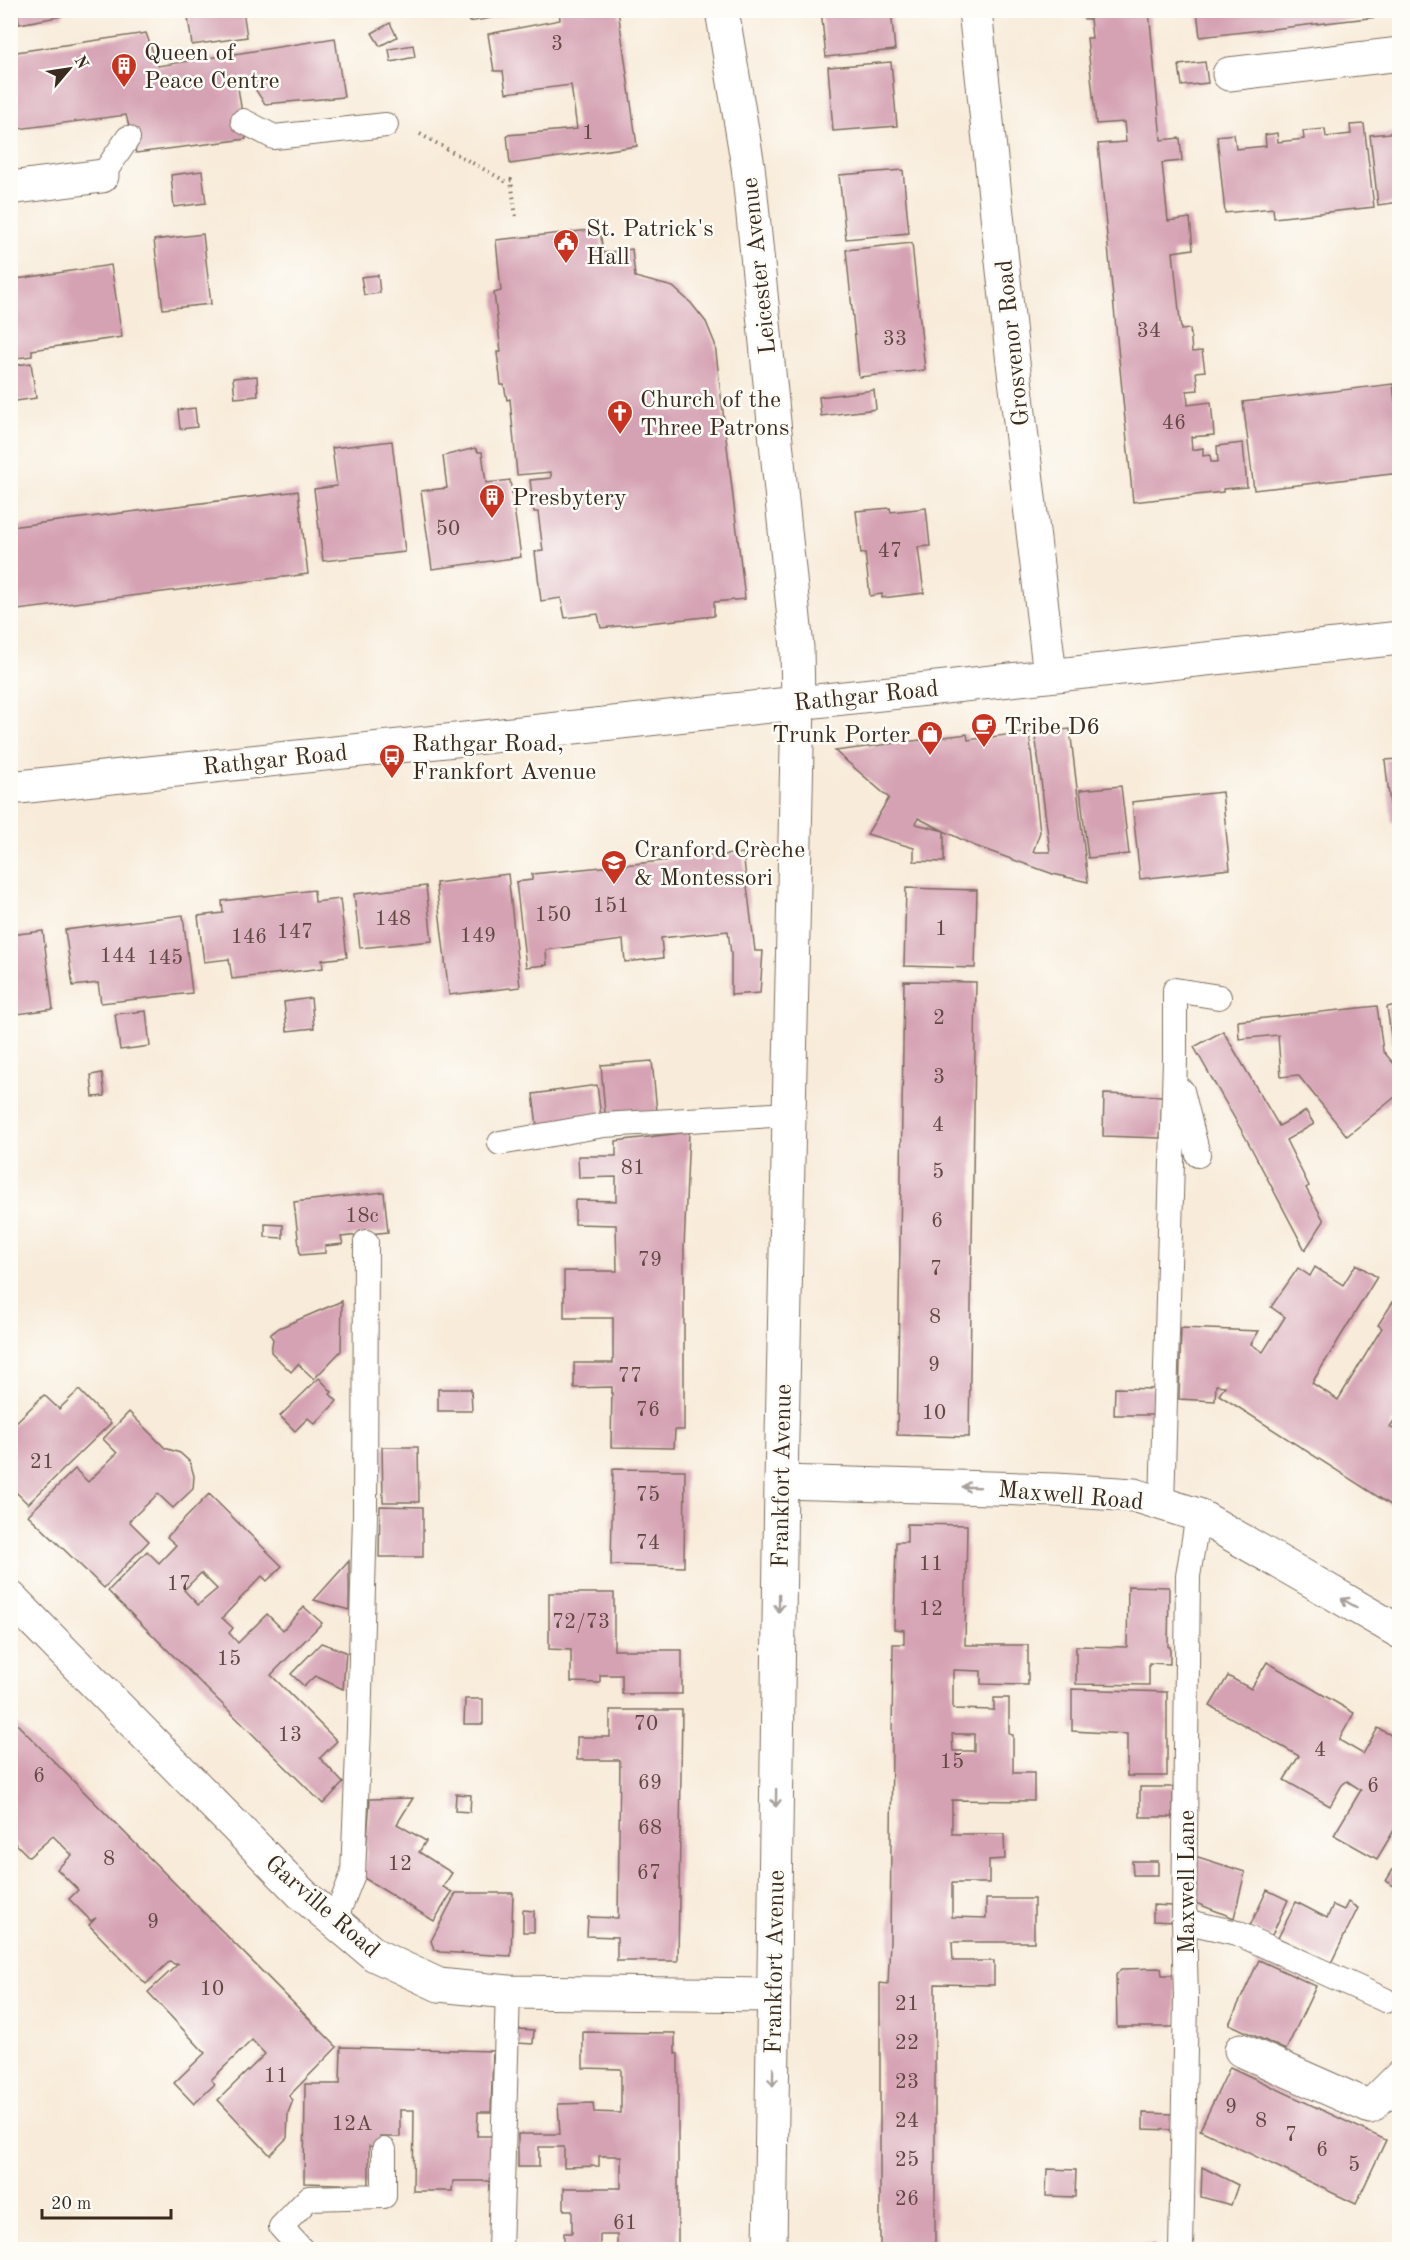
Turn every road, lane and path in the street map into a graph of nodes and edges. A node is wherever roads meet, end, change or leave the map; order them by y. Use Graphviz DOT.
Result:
graph roads {
  1 [pos="723,10"];
  2 [pos="975,10"];
  3 [pos="1400,54"];
  4 [pos="1229,74"];
  5 [pos="243,121"];
  6 [pos="386,125"];
  7 [pos="128,138"];
  8 [pos="102,176"];
  9 [pos="10,188"];
  10 [pos="516,217"];
  11 [pos="1400,638"];
  12 [pos="1050,675"];
  13 [pos="798,702"];
  14 [pos="10,788"];
  15 [pos="1219,997"];
  16 [pos="1175,1059"];
  17 [pos="790,1114"];
  18 [pos="500,1143"];
  19 [pos="1198,1155"];
  20 [pos="366,1242"];
  21 [pos="780,1482"];
  22 [pos="1162,1504"];
  23 [pos="1198,1515"];
  24 [pos="10,1597"];
  25 [pos="1400,1632"];
  26 [pos="1184,1921"];
  27 [pos="334,1922"];
  28 [pos="508,1992"];
  29 [pos="774,1995"];
  30 [pos="1385,2000"];
  31 [pos="1241,2050"];
  32 [pos="1400,2077"];
  33 [pos="384,2150"];
  34 [pos="302,2250"];
  35 [pos="500,2250"];
  36 [pos="770,2250"];
  37 [pos="1181,2250"];
  1 -- 13 [label="street, Leicester Avenue"];
  2 -- 12 [label="street, Grosvenor Road"];
  3 -- 4 [label="street"];
  5 -- 6 [label="lane"];
  6 -- 10 [label="path"];
  7 -- 8 [label="lane"];
  8 -- 9 [label="street"];
  11 -- 12 [label="street, Rathgar Road"];
  12 -- 13 [label="street, Rathgar Road"];
  13 -- 14 [label="street, Rathgar Road"];
  13 -- 17 [label="street, Frankfort Avenue"];
  15 -- 16 [label="lane"];
  16 -- 19 [label="lane"];
  16 -- 22 [label="lane"];
  17 -- 18 [label="lane"];
  17 -- 21 [label="street, Frankfort Avenue"];
  20 -- 27 [label="lane"];
  22 -- 21 [label="street, Maxwell Road, one-way"];
  21 -- 29 [label="street, Frankfort Avenue, one-way"];
  22 -- 23 [label="street, Maxwell Road"];
  25 -- 23 [label="street, Maxwell Road, one-way"];
  23 -- 26 [label="lane, Maxwell Lane"];
  24 -- 27 [label="street, Garville Road"];
  26 -- 30 [label="lane"];
  26 -- 37 [label="lane, Maxwell Lane"];
  27 -- 28 [label="street, Garville Road"];
  28 -- 29 [label="street, Garville Road"];
  28 -- 35 [label="lane"];
  29 -- 36 [label="street, Frankfort Avenue, one-way"];
  31 -- 32 [label="street"];
  33 -- 34 [label="lane"];
}
